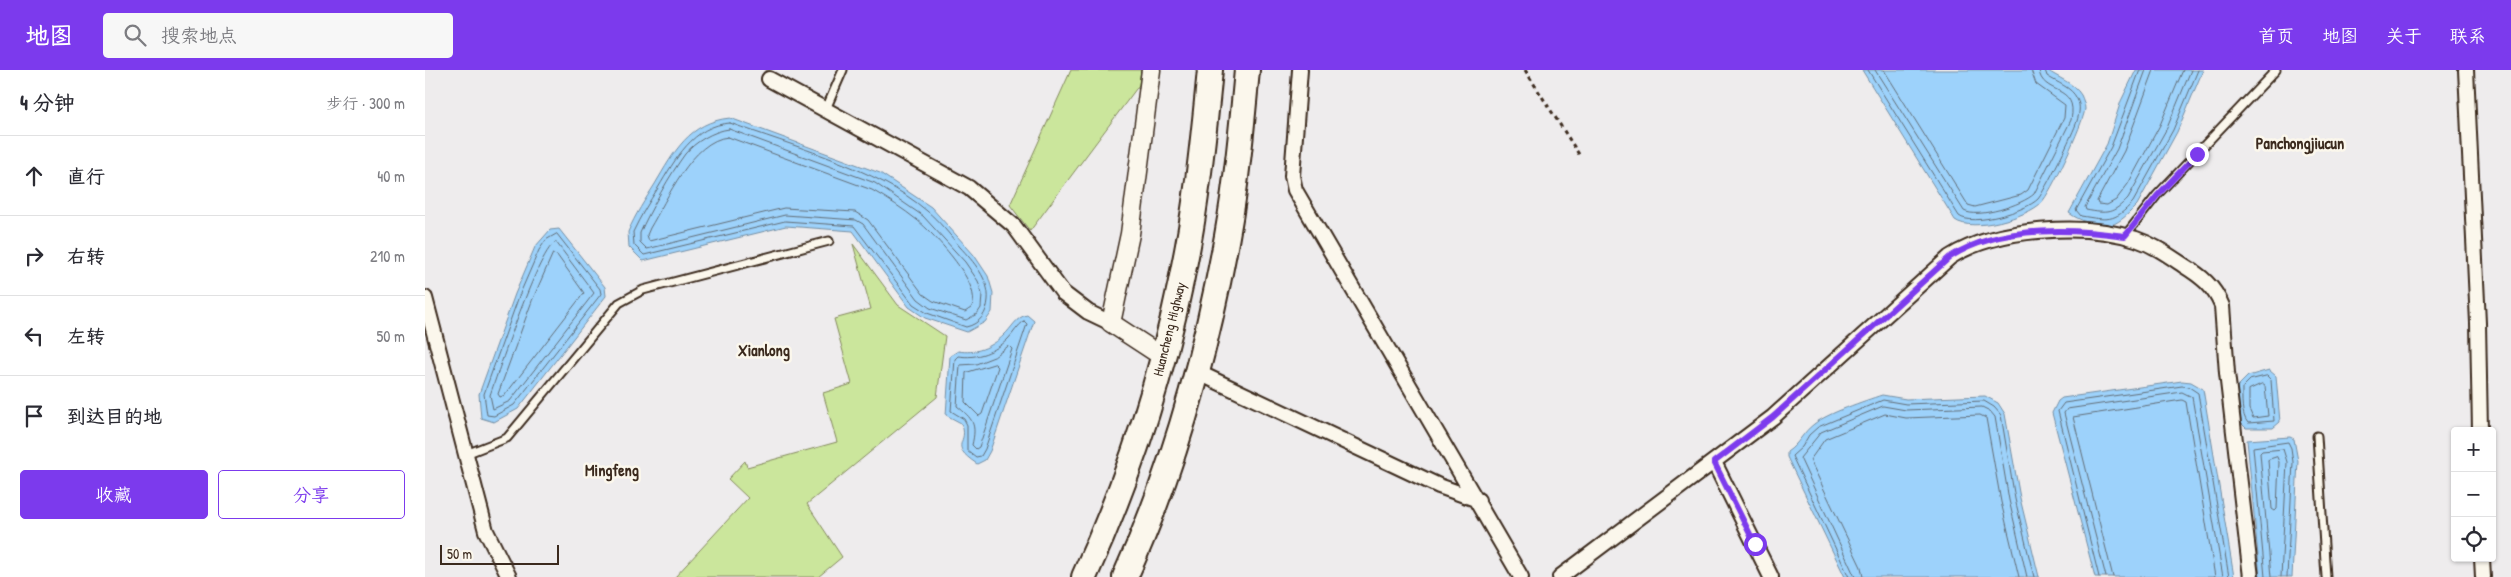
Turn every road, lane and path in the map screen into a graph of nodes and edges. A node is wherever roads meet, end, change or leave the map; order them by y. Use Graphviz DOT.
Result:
graph roads {
  1 [pos="843,70"];
  2 [pos="1151,70"];
  3 [pos="1210,70"];
  4 [pos="1247,70"];
  5 [pos="1300,70"];
  6 [pos="1525,70"];
  7 [pos="2277,70"];
  8 [pos="2466,70"];
  9 [pos="769,79"];
  10 [pos="826,109"];
  11 [pos="1580,156"];
  12 [pos="2125,236"];
  13 [pos="829,240"];
  14 [pos="425,298"];
  15 [pos="1111,323"];
  16 [pos="1163,357"];
  17 [pos="1197,372"];
  18 [pos="2480,427"];
  19 [pos="2317,436"];
  20 [pos="466,454"];
  21 [pos="1714,462"];
  22 [pos="1477,500"];
  23 [pos="2482,562"];
  24 [pos="509,577"];
  25 [pos="1084,577"];
  26 [pos="1125,577"];
  27 [pos="1521,577"];
  28 [pos="1560,577"];
  29 [pos="1771,577"];
  30 [pos="2251,577"];
  31 [pos="2326,577"];
  32 [pos="2483,577"];
  1 -- 10 [label="lane"];
  2 -- 15 [label="street"];
  3 -- 16 [label="highway, Huancheng Highway"];
  4 -- 17 [label="highway"];
  5 -- 22 [label="street"];
  6 -- 11 [label="path"];
  7 -- 12 [label="lane"];
  8 -- 18 [label="street"];
  9 -- 10 [label="street"];
  10 -- 15 [label="street"];
  12 -- 21 [label="street"];
  12 -- 30 [label="street"];
  13 -- 20 [label="lane"];
  14 -- 20 [label="street"];
  15 -- 16 [label="street"];
  16 -- 25 [label="highway, Huancheng Highway"];
  17 -- 22 [label="street"];
  17 -- 26 [label="highway"];
  19 -- 31 [label="lane"];
  20 -- 24 [label="street"];
  21 -- 28 [label="street"];
  21 -- 29 [label="street"];
  22 -- 27 [label="street"];
  23 -- 32 [label="street"];
}
